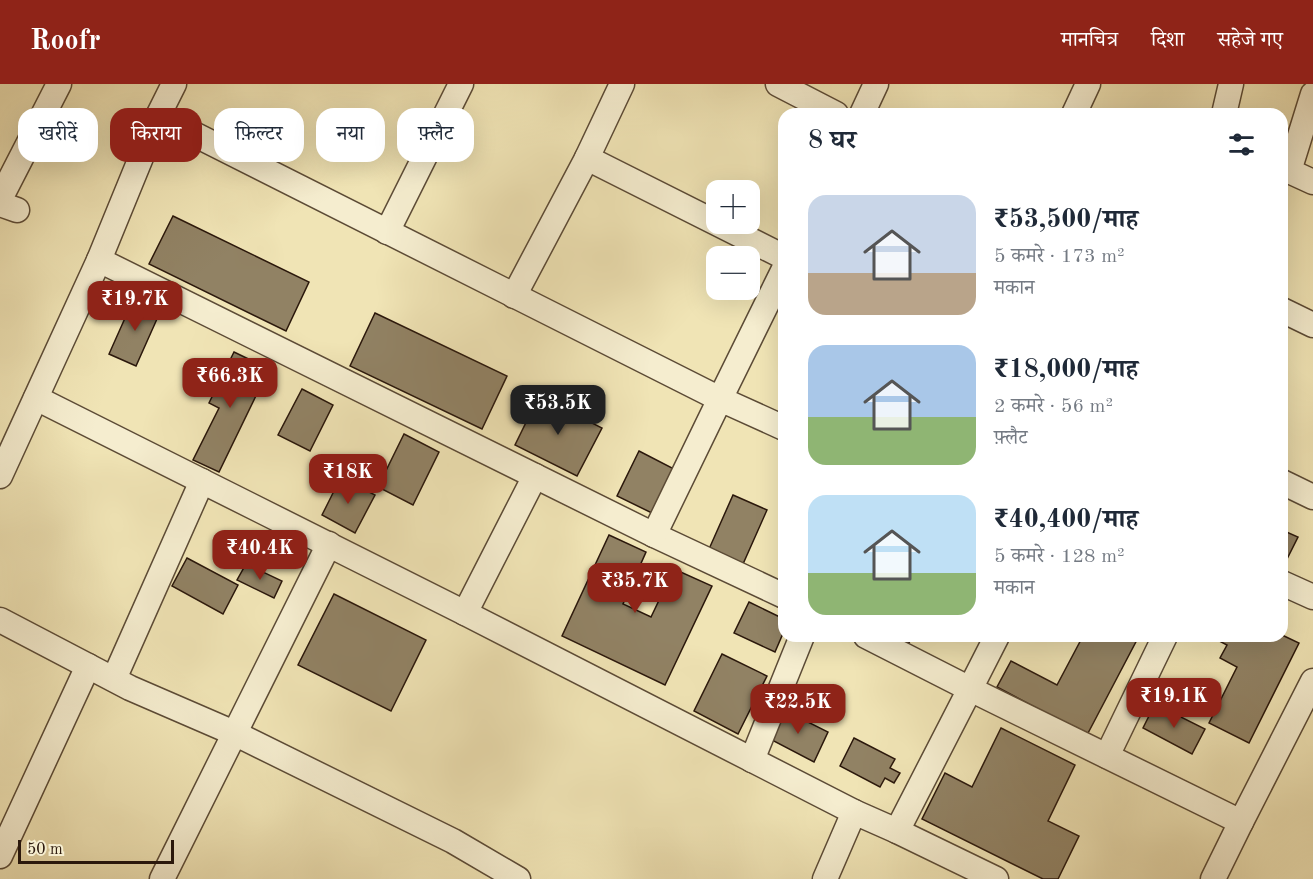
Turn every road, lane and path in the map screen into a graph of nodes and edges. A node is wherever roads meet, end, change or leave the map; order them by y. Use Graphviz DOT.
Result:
graph roads {
  1 [pos="60,84"];
  2 [pos="174,84"];
  3 [pos="460,84"];
  4 [pos="622,84"];
  5 [pos="778,84"];
  6 [pos="876,84"];
  7 [pos="1088,84"];
  8 [pos="1231,84"];
  9 [pos="1313,94"];
  10 [pos="162,108"];
  11 [pos="824,108"];
  12 [pos="865,108"];
  13 [pos="1077,108"];
  14 [pos="1225,108"];
  15 [pos="202,138"];
  16 [pos="587,158"];
  17 [pos="139,162"];
  18 [pos="1288,164"];
  19 [pos="1288,171"];
  20 [pos="1313,182"];
  21 [pos="6,205"];
  22 [pos="387,232"];
  23 [pos="778,254"];
  24 [pos="99,260"];
  25 [pos="778,281"];
  26 [pos="514,296"];
  27 [pos="1288,313"];
  28 [pos="1313,325"];
  29 [pos="36,398"];
  30 [pos="720,399"];
  31 [pos="778,425"];
  32 [pos="0,476"];
  33 [pos="535,476"];
  34 [pos="202,481"];
  35 [pos="1288,485"];
  36 [pos="1313,497"];
  37 [pos="654,535"];
  38 [pos="329,544"];
  39 [pos="1288,587"];
  40 [pos="778,593"];
  41 [pos="1313,597"];
  42 [pos="465,613"];
  43 [pos="0,620"];
  44 [pos="800,642"];
  45 [pos="878,642"];
  46 [pos="994,642"];
  47 [pos="1162,642"];
  48 [pos="88,666"];
  49 [pos="114,679"];
  50 [pos="1313,681"];
  51 [pos="970,689"];
  52 [pos="234,733"];
  53 [pos="1107,756"];
  54 [pos="752,760"];
  55 [pos="854,813"];
  56 [pos="1241,822"];
  57 [pos="897,831"];
  58 [pos="0,856"];
  59 [pos="162,879"];
  60 [pos="518,879"];
  61 [pos="825,879"];
  62 [pos="996,879"];
  63 [pos="1213,879"];
  1 -- 21 [label="street"];
  2 -- 10 [label="street"];
  3 -- 22 [label="street"];
  4 -- 16 [label="street"];
  5 -- 11 [label="street"];
  6 -- 12 [label="street"];
  7 -- 13 [label="street"];
  8 -- 14 [label="street"];
  9 -- 18 [label="street"];
  15 -- 22 [label="street"];
  16 -- 23 [label="street"];
  16 -- 26 [label="street"];
  17 -- 24 [label="street"];
  19 -- 20 [label="street"];
  22 -- 26 [label="street"];
  24 -- 29 [label="street"];
  24 -- 33 [label="street"];
  25 -- 30 [label="street"];
  26 -- 30 [label="street"];
  27 -- 28 [label="street"];
  29 -- 32 [label="street"];
  29 -- 34 [label="street"];
  30 -- 31 [label="street"];
  30 -- 37 [label="street"];
  33 -- 37 [label="street"];
  33 -- 42 [label="street"];
  34 -- 38 [label="street"];
  34 -- 49 [label="street"];
  35 -- 36 [label="street"];
  37 -- 40 [label="street"];
  38 -- 42 [label="street"];
  38 -- 52 [label="street"];
  39 -- 41 [label="street"];
  42 -- 54 [label="street"];
  43 -- 48 [label="street"];
  44 -- 54 [label="street"];
  45 -- 51 [label="street"];
  46 -- 51 [label="street"];
  47 -- 53 [label="street"];
  48 -- 49 [label="street"];
  48 -- 58 [label="street"];
  49 -- 52 [label="street"];
  50 -- 56 [label="street"];
  51 -- 53 [label="street"];
  51 -- 57 [label="street"];
  52 -- 59 [label="street"];
  52 -- 60 [label="street"];
  53 -- 56 [label="street"];
  54 -- 55 [label="street"];
  55 -- 57 [label="street"];
  55 -- 61 [label="street"];
  56 -- 63 [label="street"];
  57 -- 62 [label="street"];
}
